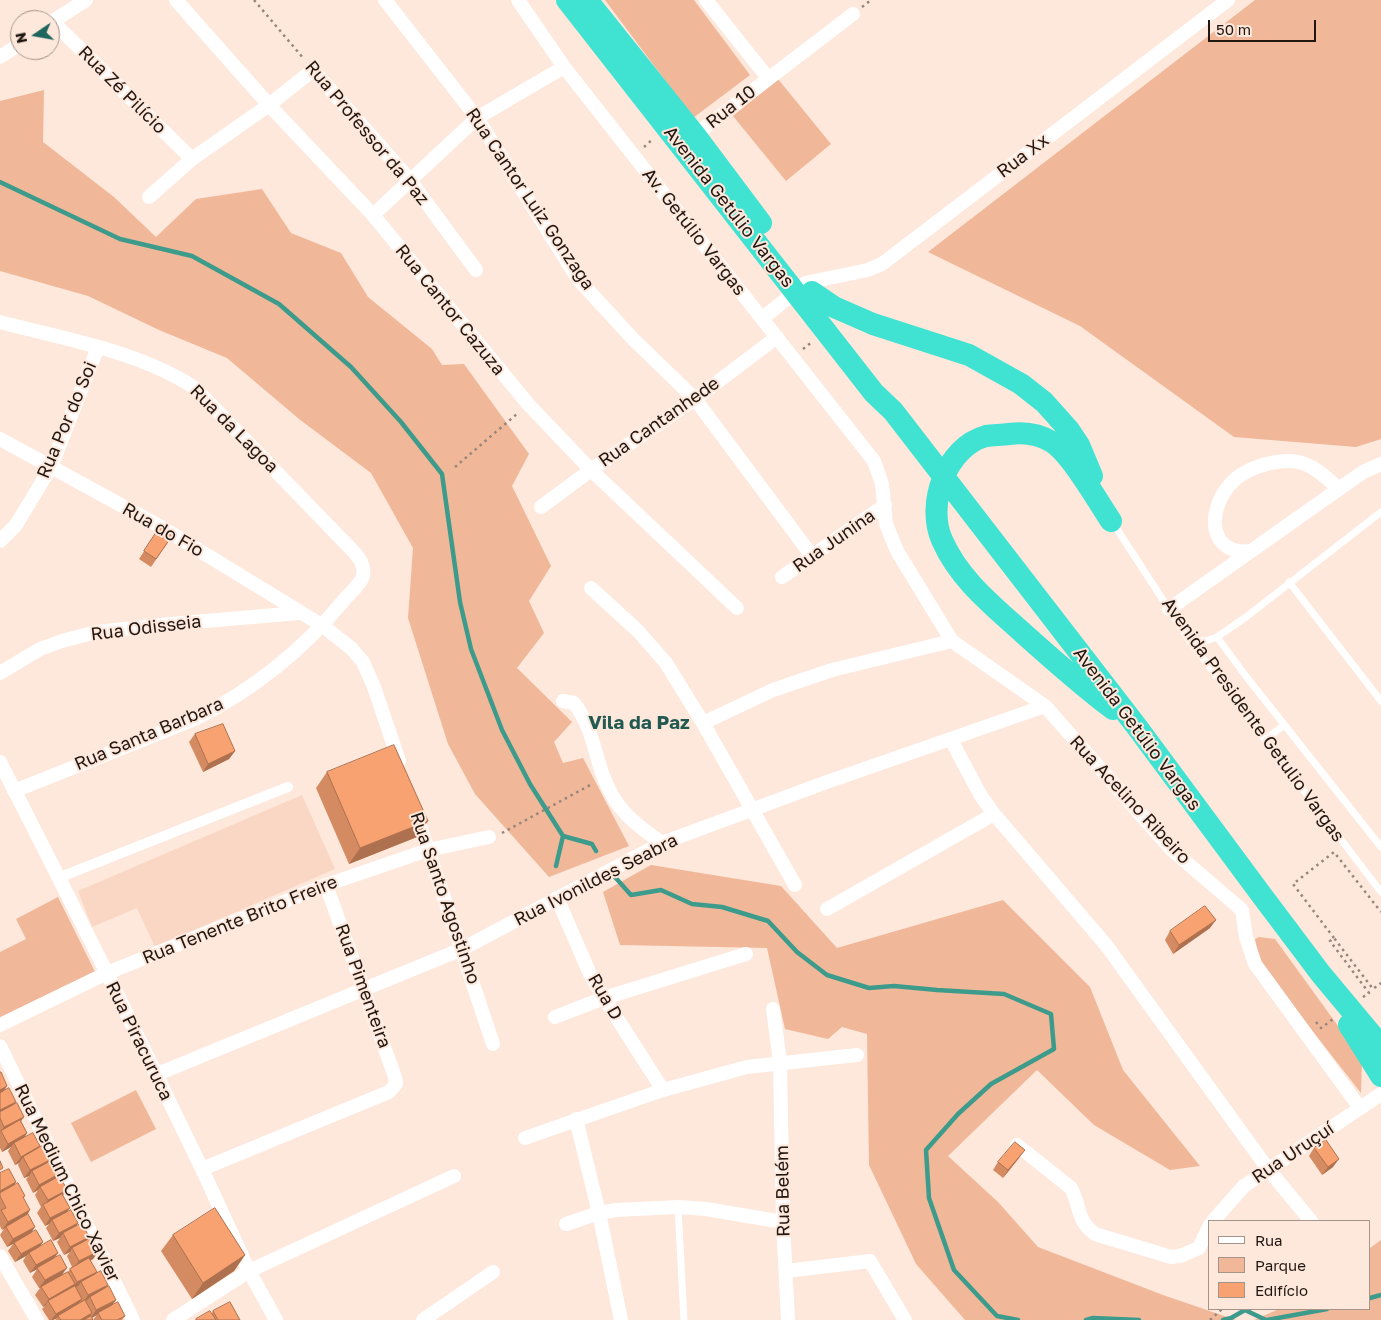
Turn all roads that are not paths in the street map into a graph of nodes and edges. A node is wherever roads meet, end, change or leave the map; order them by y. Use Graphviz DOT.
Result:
graph roads {
  1 [pos="86,0"];
  2 [pos="176,0"];
  3 [pos="385,0"];
  4 [pos="518,0"];
  5 [pos="567,0"];
  6 [pos="587,0"];
  7 [pos="706,0"];
  8 [pos="1228,0"];
  9 [pos="853,14"];
  10 [pos="60,16"];
  11 [pos="60,31"];
  12 [pos="564,67"];
  13 [pos="768,78"];
  14 [pos="269,105"];
  15 [pos="477,118"];
  16 [pos="695,135"];
  17 [pos="192,159"];
  18 [pos="409,179"];
  19 [pos="149,197"];
  20 [pos="373,215"];
  21 [pos="476,270"];
  22 [pos="804,289"];
  23 [pos="763,318"];
  24 [pos="0,322"];
  25 [pos="777,337"];
  26 [pos="98,347"];
  27 [pos="694,399"];
  28 [pos="0,439"];
  29 [pos="1381,464"];
  30 [pos="50,467"];
  31 [pos="591,470"];
  32 [pos="1340,489"];
  33 [pos="886,505"];
  34 [pos="541,507"];
  35 [pos="1381,513"];
  36 [pos="1111,521"];
  37 [pos="0,542"];
  38 [pos="1251,551"];
  39 [pos="812,556"];
  40 [pos="782,577"];
  41 [pos="1289,582"];
  42 [pos="591,588"];
  43 [pos="737,608"];
  44 [pos="1169,609"];
  45 [pos="299,613"];
  46 [pos="323,626"];
  47 [pos="1217,638"];
  48 [pos="1189,640"];
  49 [pos="952,641"];
  50 [pos="0,672"];
  51 [pos="563,701"];
  52 [pos="1381,701"];
  53 [pos="1045,706"];
  54 [pos="703,723"];
  55 [pos="1284,724"];
  56 [pos="1137,727"];
  57 [pos="951,740"];
  58 [pos="1265,740"];
  59 [pos="0,762"];
  60 [pos="404,777"];
  61 [pos="288,787"];
  62 [pos="14,791"];
  63 [pos="413,804"];
  64 [pos="754,810"];
  65 [pos="994,814"];
  66 [pos="489,837"];
  67 [pos="662,843"];
  68 [pos="1381,847"];
  69 [pos="428,850"];
  70 [pos="58,878"];
  71 [pos="326,885"];
  72 [pos="795,885"];
  73 [pos="1381,892"];
  74 [pos="1262,897"];
  75 [pos="557,898"];
  76 [pos="827,909"];
  77 [pos="1242,910"];
  78 [pos="462,948"];
  79 [pos="746,954"];
  80 [pos="107,973"];
  81 [pos="1322,974"];
  82 [pos="363,988"];
  83 [pos="604,998"];
  84 [pos="773,1009"];
  85 [pos="555,1017"];
  86 [pos="0,1025"];
  87 [pos="493,1044"];
  88 [pos="0,1046"];
  89 [pos="1381,1046"];
  90 [pos="857,1055"];
  91 [pos="780,1062"];
  92 [pos="155,1075"];
  93 [pos="1381,1076"];
  94 [pos="663,1090"];
  95 [pos="1381,1094"];
  96 [pos="1360,1108"];
  97 [pos="576,1119"];
  98 [pos="525,1138"];
  99 [pos="1017,1145"];
  100 [pos="202,1169"];
  101 [pos="1268,1169"];
  102 [pos="454,1176"];
  103 [pos="678,1207"];
  104 [pos="599,1213"];
  105 [pos="1214,1220"];
  106 [pos="1310,1220"];
  107 [pos="783,1222"];
  108 [pos="566,1224"];
  109 [pos="1208,1234"];
  110 [pos="1204,1251"];
  111 [pos="0,1256"];
  112 [pos="249,1271"];
  113 [pos="786,1271"];
  114 [pos="493,1272"];
  115 [pos="38,1320"];
  116 [pos="133,1320"];
  117 [pos="173,1320"];
  118 [pos="276,1320"];
  119 [pos="423,1320"];
  120 [pos="621,1320"];
  121 [pos="684,1320"];
  122 [pos="788,1320"];
  123 [pos="905,1320"];
  1 -- 10 [label="street"];
  2 -- 14 [label="street, Rua Cantor Cazuza"];
  3 -- 15 [label="street, Rua Cantor Luiz Gonzaga"];
  4 -- 12 [label="street, Av. Getúlio Vargas"];
  5 -- 22 [label="highway, Avenida Getúlio Vargas"];
  6 -- 16 [label="highway, Avenida Getúlio Vargas"];
  7 -- 13 [label="street"];
  8 -- 22 [label="street, Rua Xx"];
  9 -- 13 [label="street, Rua 10"];
  11 -- 17 [label="street, Rua Zé Pilício"];
  12 -- 15 [label="street"];
  12 -- 23 [label="street, Av. Getúlio Vargas"];
  13 -- 16 [label="street, Rua 10"];
  14 -- 17 [label="street"];
  14 -- 18 [label="street, Rua Professor da Paz"];
  14 -- 20 [label="street, Rua Cantor Cazuza"];
  15 -- 18 [label="street"];
  15 -- 27 [label="street, Rua Cantor Luiz Gonzaga"];
  16 -- 22 [label="highway, Avenida Getúlio Vargas"];
  17 -- 19 [label="street"];
  18 -- 20 [label="street"];
  18 -- 21 [label="street, Rua Professor da Paz"];
  20 -- 31 [label="street, Rua Cantor Cazuza"];
  22 -- 23 [label="street"];
  22 -- 36 [label="highway"];
  22 -- 56 [label="highway, Avenida Getúlio Vargas"];
  23 -- 25 [label="street, Av. Getúlio Vargas"];
  24 -- 26 [label="street, Rua da Lagoa"];
  25 -- 27 [label="street, Rua Cantanhede"];
  25 -- 33 [label="street, Av. Getúlio Vargas"];
  26 -- 30 [label="street, Rua Por do Soi"];
  26 -- 46 [label="street, Rua da Lagoa"];
  27 -- 31 [label="street, Rua Cantanhede"];
  27 -- 39 [label="street, Rua Cantor Luiz Gonzaga"];
  28 -- 30 [label="street, Rua do Fio"];
  29 -- 32 [label="street"];
  30 -- 37 [label="street, Rua Por do Soi"];
  30 -- 45 [label="street, Rua do Fio"];
  31 -- 34 [label="street, Rua Cantanhede"];
  31 -- 43 [label="street, Rua Cantor Cazuza"];
  32 -- 38 [label="street"];
  32 -- 38 [label="street"];
  33 -- 39 [label="street, Rua Junina"];
  33 -- 49 [label="street, Av. Getúlio Vargas"];
  35 -- 41 [label="lane"];
  36 -- 44 [label="lane, Avenida Presidente Getulio Vargas"];
  36 -- 56 [label="highway"];
  38 -- 44 [label="street"];
  39 -- 40 [label="street, Rua Junina"];
  41 -- 47 [label="lane"];
  41 -- 52 [label="lane"];
  42 -- 54 [label="street"];
  44 -- 48 [label="lane, Avenida Presidente Getulio Vargas"];
  45 -- 46 [label="street, Rua do Fio"];
  45 -- 50 [label="street, Rua Odisseia"];
  46 -- 60 [label="street"];
  46 -- 62 [label="street, Rua Santa Barbara"];
  47 -- 48 [label="lane"];
  47 -- 55 [label="lane"];
  48 -- 58 [label="lane, Avenida Presidente Getulio Vargas"];
  49 -- 53 [label="street, Rua Acelino Ribeiro"];
  49 -- 54 [label="street"];
  51 -- 67 [label="street"];
  53 -- 57 [label="street, Rua Ivonildes Seabra"];
  53 -- 77 [label="street, Rua Acelino Ribeiro"];
  54 -- 64 [label="street"];
  55 -- 58 [label="lane"];
  55 -- 68 [label="lane"];
  56 -- 74 [label="highway, Avenida Getúlio Vargas"];
  57 -- 64 [label="street, Rua Ivonildes Seabra"];
  57 -- 65 [label="street"];
  58 -- 73 [label="lane, Avenida Presidente Getulio Vargas"];
  59 -- 62 [label="street, Rua Piracuruca"];
  61 -- 70 [label="street"];
  62 -- 70 [label="street, Rua Piracuruca"];
  63 -- 69 [label="street, Rua Santo Agostinho"];
  64 -- 67 [label="street, Rua Ivonildes Seabra"];
  64 -- 72 [label="street"];
  65 -- 76 [label="street"];
  65 -- 101 [label="street"];
  66 -- 69 [label="street, Rua Tenente Brito Freire"];
  67 -- 75 [label="street, Rua Ivonildes Seabra"];
  69 -- 71 [label="street, Rua Tenente Brito Freire"];
  69 -- 78 [label="street, Rua Santo Agostinho"];
  70 -- 80 [label="street, Rua Piracuruca"];
  71 -- 80 [label="street, Rua Tenente Brito Freire"];
  71 -- 82 [label="street, Rua Pimenteira"];
  74 -- 77 [label="street"];
  74 -- 81 [label="highway, Avenida Getúlio Vargas"];
  75 -- 78 [label="street, Rua Ivonildes Seabra"];
  75 -- 83 [label="street, Rua D"];
  77 -- 96 [label="street"];
  78 -- 82 [label="street, Rua Ivonildes Seabra"];
  78 -- 87 [label="street, Rua Santo Agostinho"];
  79 -- 83 [label="street"];
  80 -- 86 [label="street, Rua Tenente Brito Freire"];
  80 -- 92 [label="street, Rua Piracuruca"];
  81 -- 89 [label="highway, Avenida Getúlio Vargas"];
  81 -- 93 [label="highway"];
  82 -- 92 [label="street, Rua Ivonildes Seabra"];
  82 -- 100 [label="street, Rua Pimenteira"];
  83 -- 85 [label="street"];
  83 -- 94 [label="street, Rua D"];
  84 -- 91 [label="street, Rua Belém"];
  88 -- 116 [label="street, Rua Medium Chico Xavier"];
  90 -- 91 [label="street"];
  91 -- 94 [label="street"];
  91 -- 107 [label="street, Rua Belém"];
  92 -- 100 [label="street, Rua Piracuruca"];
  94 -- 97 [label="street"];
  95 -- 96 [label="street, Rua Uruçuí"];
  96 -- 101 [label="street, Rua Uruçuí"];
  97 -- 98 [label="street"];
  97 -- 104 [label="street"];
  99 -- 110 [label="street"];
  100 -- 112 [label="street, Rua Piracuruca"];
  101 -- 105 [label="street, Rua Uruçuí"];
  101 -- 106 [label="street"];
  102 -- 112 [label="street"];
  103 -- 104 [label="street"];
  103 -- 107 [label="street"];
  103 -- 121 [label="lane"];
  104 -- 108 [label="street"];
  104 -- 120 [label="street"];
  107 -- 113 [label="street, Rua Belém"];
  109 -- 110 [label="street"];
  111 -- 115 [label="street"];
  112 -- 117 [label="street"];
  112 -- 118 [label="street, Rua Piracuruca"];
  113 -- 122 [label="street, Rua Belém"];
  113 -- 123 [label="street"];
  114 -- 119 [label="street"];
}
